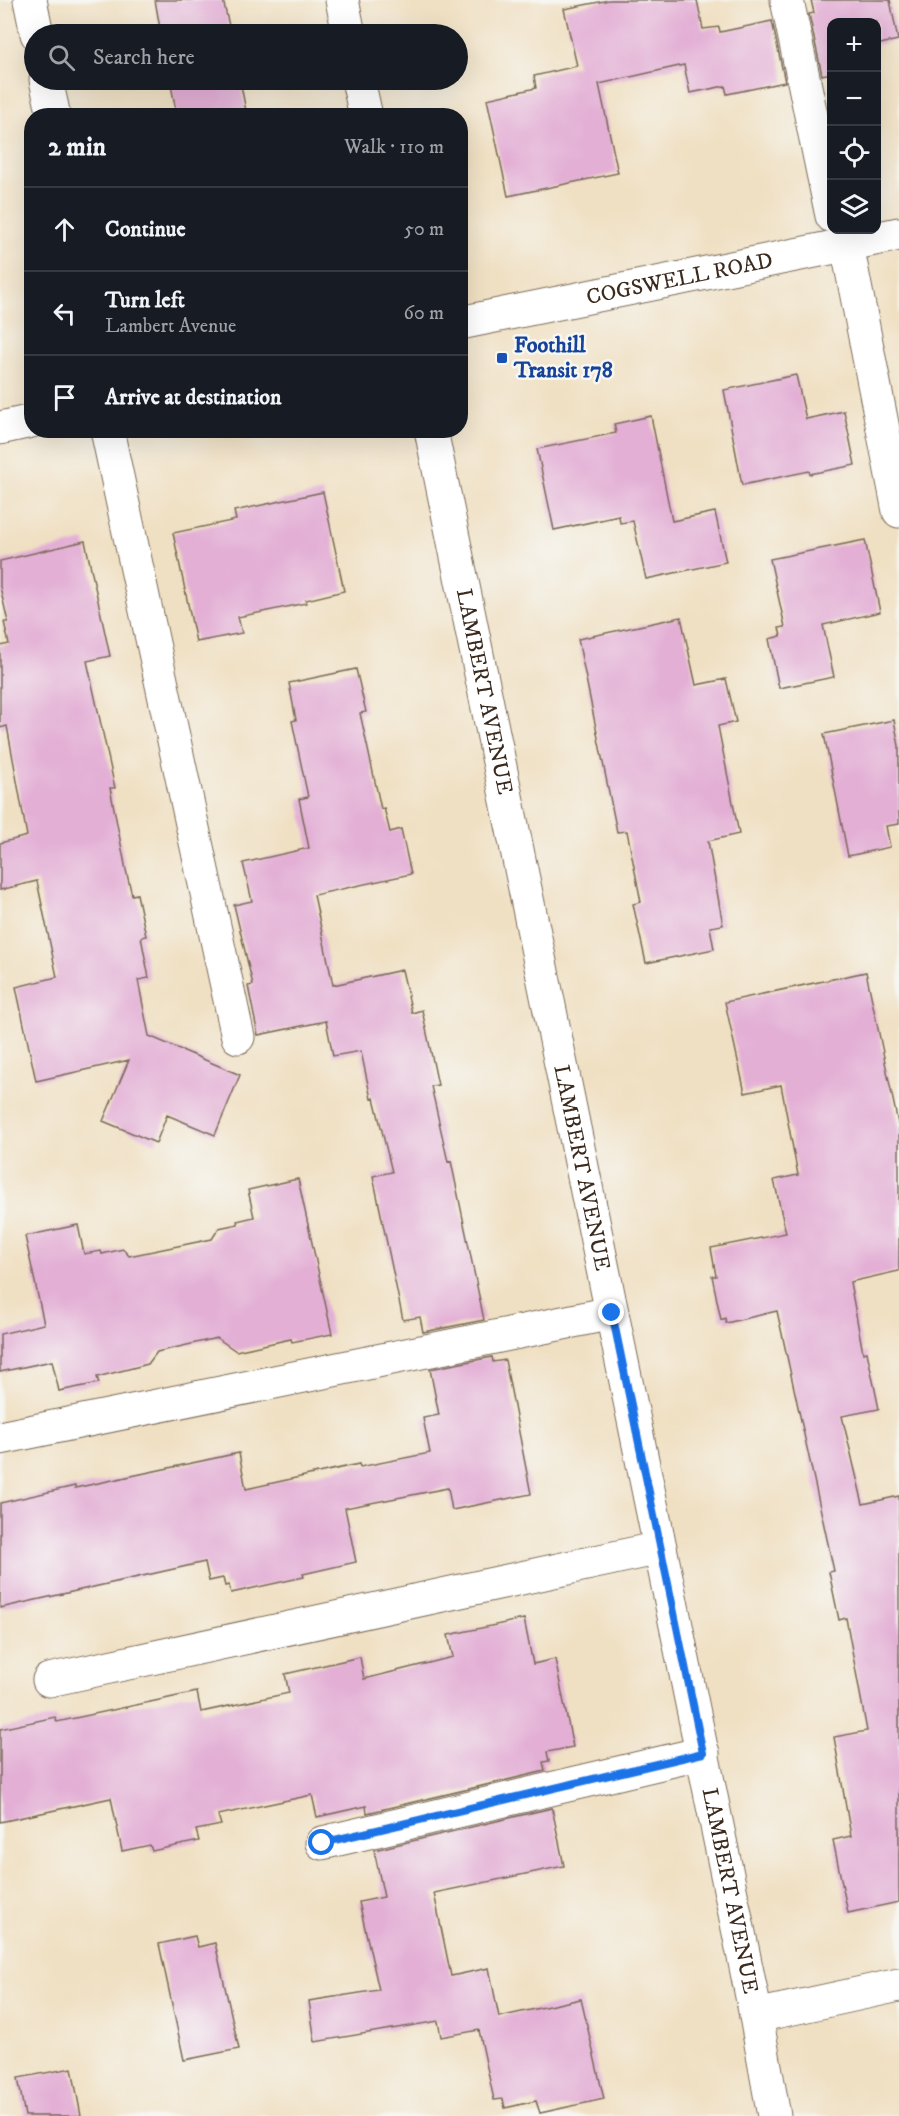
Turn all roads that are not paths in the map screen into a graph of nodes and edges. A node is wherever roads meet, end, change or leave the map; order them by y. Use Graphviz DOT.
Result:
graph roads {
  1 [pos="30,0"];
  2 [pos="342,0"];
  3 [pos="787,0"];
  4 [pos="35,24"];
  5 [pos="347,24"];
  6 [pos="48,90"];
  7 [pos="360,90"];
  8 [pos="52,108"];
  9 [pos="364,108"];
  10 [pos="827,184"];
  11 [pos="838,234"];
  12 [pos="881,234"];
  13 [pos="899,234"];
  14 [pos="468,321"];
  15 [pos="24,423"];
  16 [pos="0,428"];
  17 [pos="109,438"];
  18 [pos="433,438"];
  19 [pos="899,511"];
  20 [pos="238,1037"];
  21 [pos="612,1313"];
  22 [pos="0,1438"];
  23 [pos="660,1548"];
  24 [pos="49,1680"];
  25 [pos="703,1753"];
  26 [pos="322,1843"];
  27 [pos="899,1984"];
  28 [pos="756,2016"];
  29 [pos="774,2116"];
  1 -- 4 [label="street"];
  2 -- 5 [label="street"];
  3 -- 10 [label="street"];
  6 -- 8 [label="street"];
  7 -- 9 [label="street"];
  11 -- 14 [label="street, COGSWELL ROAD"];
  11 -- 19 [label="street"];
  12 -- 13 [label="street, COGSWELL ROAD"];
  15 -- 16 [label="street"];
  17 -- 20 [label="street"];
  18 -- 21 [label="street, LAMBERT AVENUE"];
  21 -- 22 [label="street"];
  21 -- 23 [label="street, LAMBERT AVENUE"];
  23 -- 24 [label="street"];
  23 -- 25 [label="street, LAMBERT AVENUE"];
  25 -- 26 [label="street"];
  25 -- 28 [label="street, LAMBERT AVENUE"];
  27 -- 28 [label="street"];
  28 -- 29 [label="street, LAMBERT AVENUE"];
}
